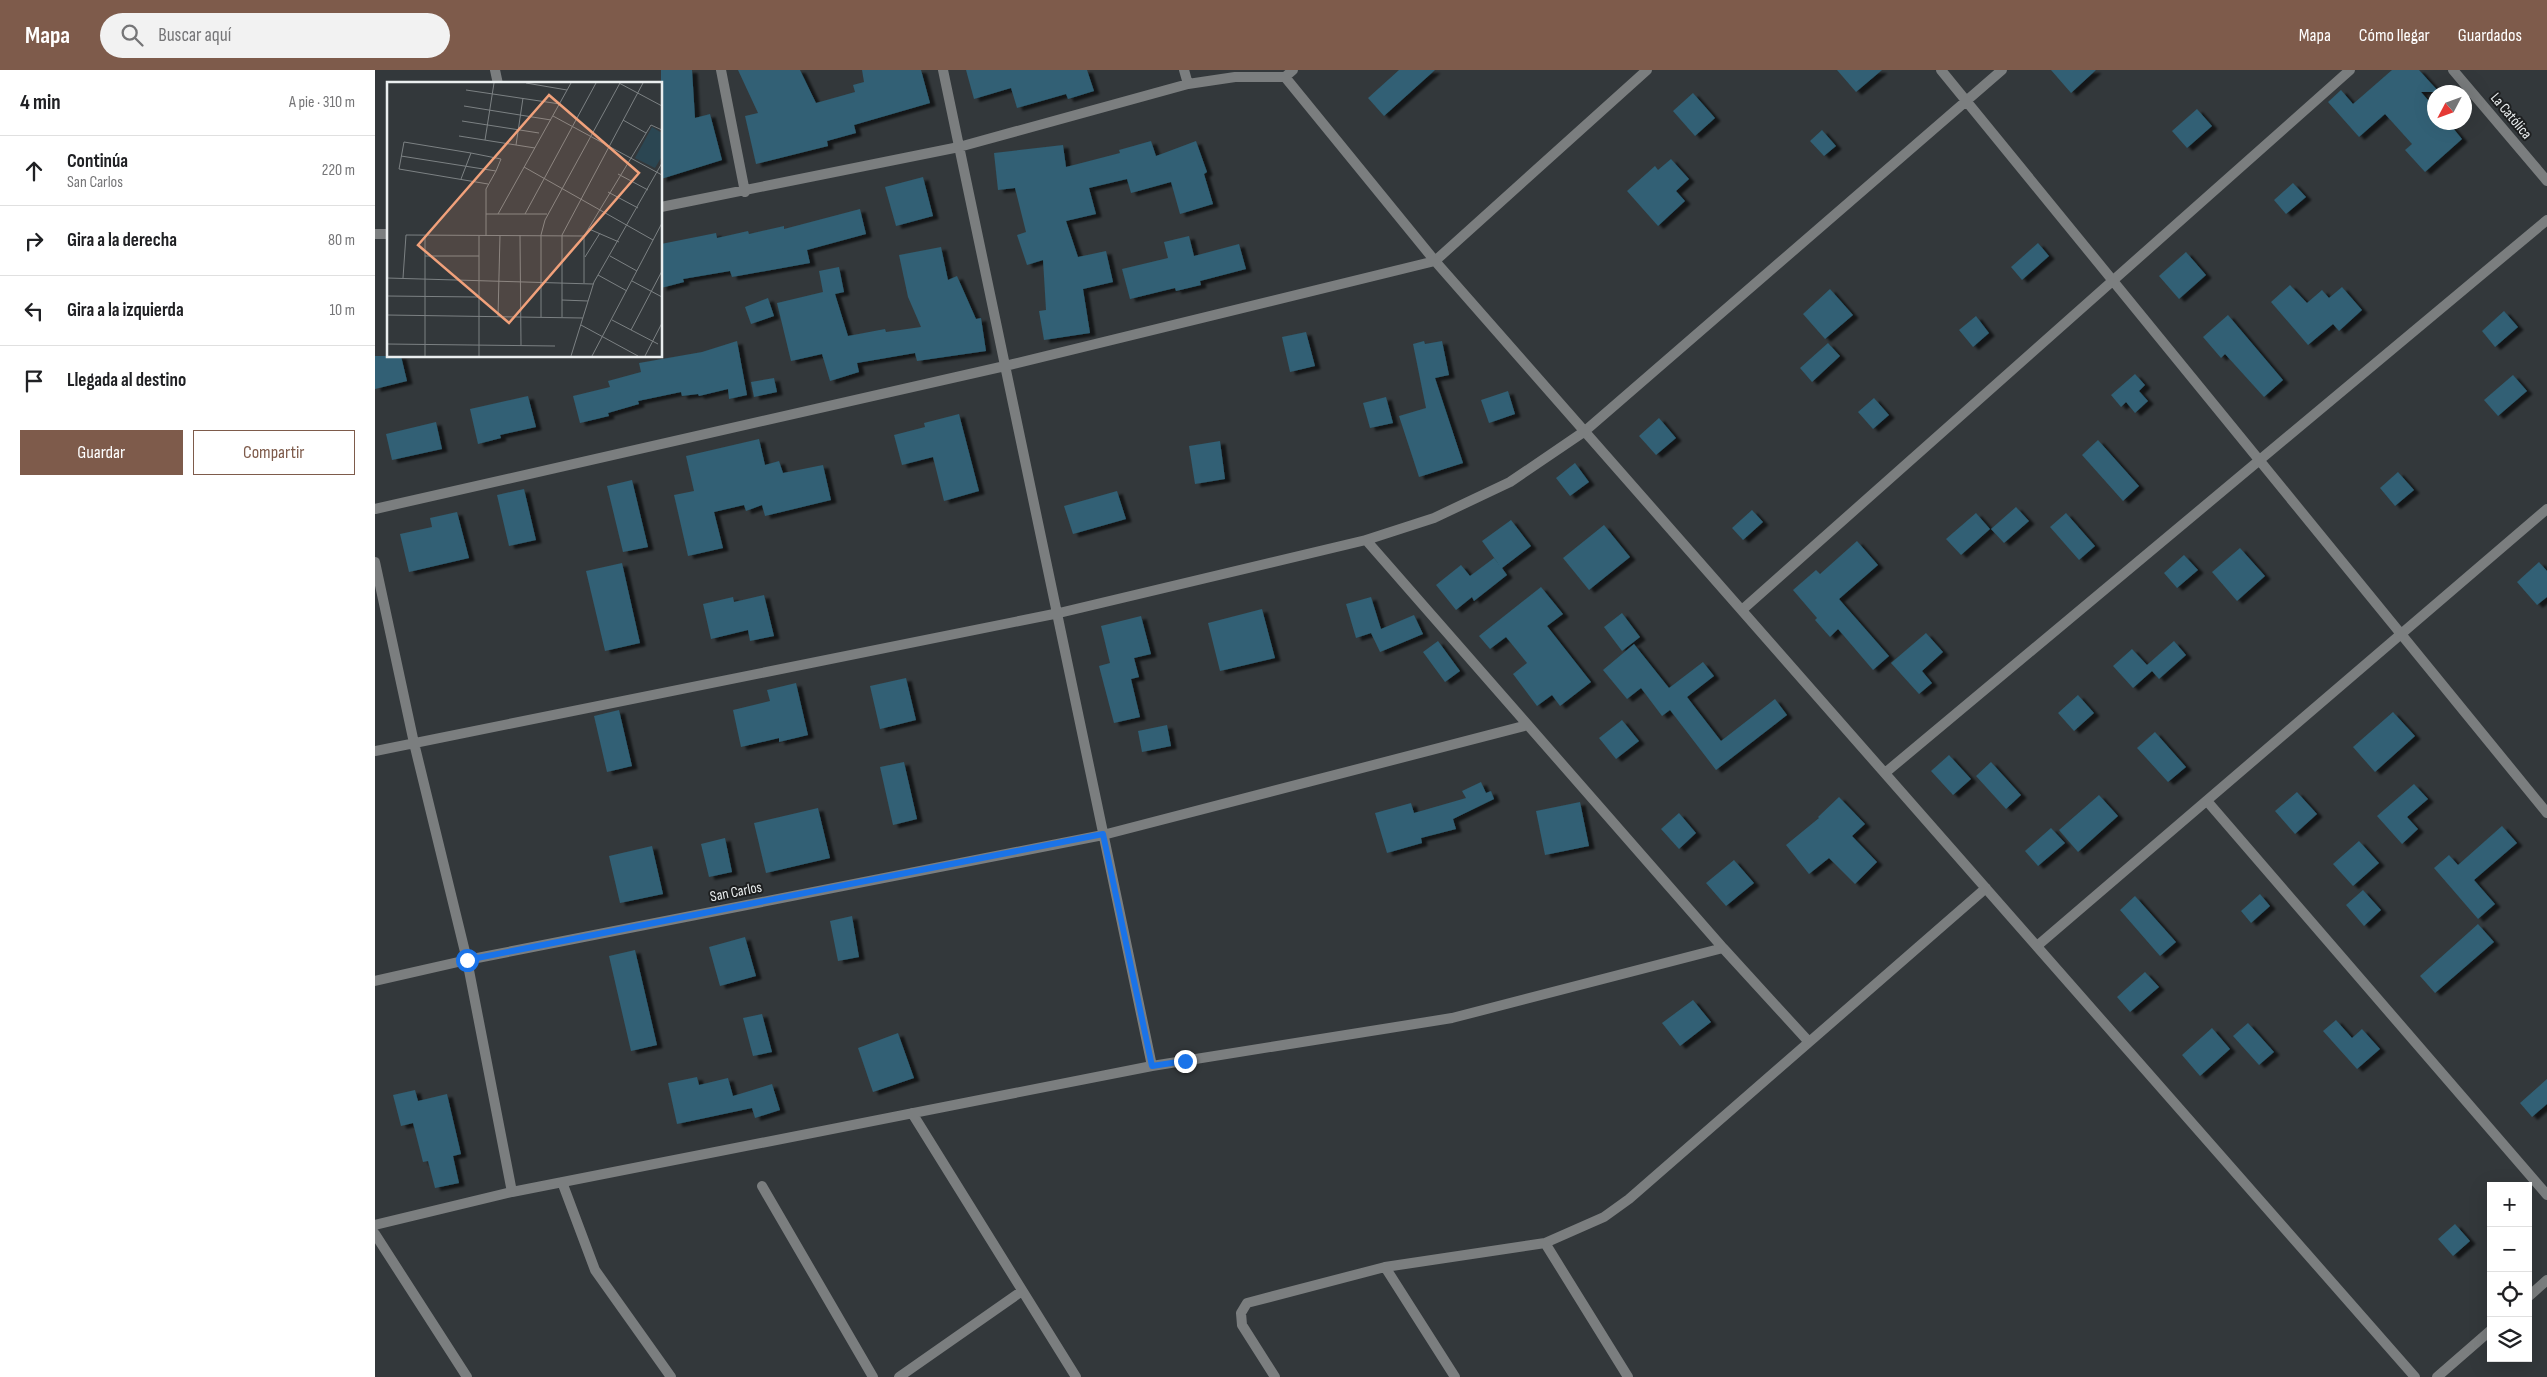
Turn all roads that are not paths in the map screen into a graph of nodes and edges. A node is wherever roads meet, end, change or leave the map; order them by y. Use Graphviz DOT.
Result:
graph roads {
  1 [pos="721,70"];
  2 [pos="943,70"];
  3 [pos="1183,70"];
  4 [pos="1647,70"];
  5 [pos="1941,70"];
  6 [pos="2002,70"];
  7 [pos="2350,70"];
  8 [pos="2453,70"];
  9 [pos="1289,73"];
  10 [pos="1188,84"];
  11 [pos="1966,101"];
  12 [pos="959,147"];
  13 [pos="2547,181"];
  14 [pos="745,192"];
  15 [pos="663,208"];
  16 [pos="2547,220"];
  17 [pos="1435,260"];
  18 [pos="2114,282"];
  19 [pos="1005,366"];
  20 [pos="1585,431"];
  21 [pos="2259,460"];
  22 [pos="375,509"];
  23 [pos="2547,509"];
  24 [pos="1366,540"];
  25 [pos="375,562"];
  26 [pos="1742,610"];
  27 [pos="1059,613"];
  28 [pos="2402,635"];
  29 [pos="1528,725"];
  30 [pos="415,743"];
  31 [pos="375,751"];
  32 [pos="1885,773"];
  33 [pos="2207,801"];
  34 [pos="2547,813"];
  35 [pos="1103,834"];
  36 [pos="1986,888"];
  37 [pos="2037,946"];
  38 [pos="1723,948"];
  39 [pos="467,960"];
  40 [pos="375,981"];
  41 [pos="1809,1042"];
  42 [pos="1152,1066"];
  43 [pos="912,1113"];
  44 [pos="562,1182"];
  45 [pos="762,1186"];
  46 [pos="512,1192"];
  47 [pos="2547,1195"];
  48 [pos="375,1225"];
  49 [pos="375,1234"];
  50 [pos="1545,1243"];
  51 [pos="1385,1267"];
  52 [pos="2547,1280"];
  53 [pos="1022,1291"];
  54 [pos="2532,1293"];
  55 [pos="2487,1333"];
  56 [pos="467,1377"];
  57 [pos="671,1377"];
  58 [pos="873,1377"];
  59 [pos="899,1377"];
  60 [pos="1076,1377"];
  61 [pos="1275,1377"];
  62 [pos="1455,1377"];
  63 [pos="1628,1377"];
  64 [pos="2415,1377"];
  65 [pos="2437,1377"];
  1 -- 14 [label="street"];
  2 -- 12 [label="street"];
  3 -- 10 [label="street"];
  4 -- 17 [label="street"];
  5 -- 11 [label="street"];
  6 -- 11 [label="street"];
  7 -- 18 [label="street"];
  8 -- 13 [label="street, La Católica"];
  9 -- 10 [label="street"];
  9 -- 17 [label="street"];
  10 -- 12 [label="street"];
  11 -- 18 [label="street"];
  11 -- 20 [label="street"];
  12 -- 14 [label="street"];
  12 -- 19 [label="street"];
  14 -- 15 [label="street"];
  16 -- 21 [label="street"];
  17 -- 19 [label="street"];
  17 -- 20 [label="street"];
  18 -- 21 [label="street"];
  18 -- 26 [label="street"];
  19 -- 22 [label="street"];
  19 -- 27 [label="street"];
  20 -- 24 [label="street"];
  20 -- 26 [label="street"];
  21 -- 28 [label="street"];
  21 -- 32 [label="street"];
  23 -- 28 [label="street"];
  24 -- 27 [label="street"];
  24 -- 29 [label="street"];
  25 -- 30 [label="street"];
  26 -- 32 [label="street"];
  27 -- 30 [label="street"];
  27 -- 35 [label="street"];
  28 -- 33 [label="street"];
  28 -- 34 [label="street"];
  29 -- 35 [label="street, San Carlos"];
  29 -- 38 [label="street"];
  30 -- 31 [label="street"];
  30 -- 39 [label="street"];
  32 -- 36 [label="street"];
  33 -- 37 [label="street"];
  33 -- 47 [label="street"];
  35 -- 39 [label="street, San Carlos"];
  35 -- 42 [label="street"];
  36 -- 37 [label="street"];
  36 -- 41 [label="street"];
  37 -- 64 [label="street"];
  38 -- 41 [label="street"];
  38 -- 42 [label="street"];
  39 -- 40 [label="street, San Carlos"];
  39 -- 46 [label="street"];
  41 -- 50 [label="street"];
  42 -- 43 [label="street"];
  43 -- 44 [label="street"];
  43 -- 53 [label="street"];
  44 -- 46 [label="street"];
  44 -- 57 [label="street"];
  45 -- 58 [label="street"];
  46 -- 48 [label="street"];
  49 -- 56 [label="street"];
  50 -- 51 [label="street"];
  50 -- 63 [label="street"];
  51 -- 61 [label="street"];
  51 -- 62 [label="street"];
  52 -- 54 [label="street"];
  53 -- 59 [label="street"];
  53 -- 60 [label="street"];
  55 -- 65 [label="street"];
}
